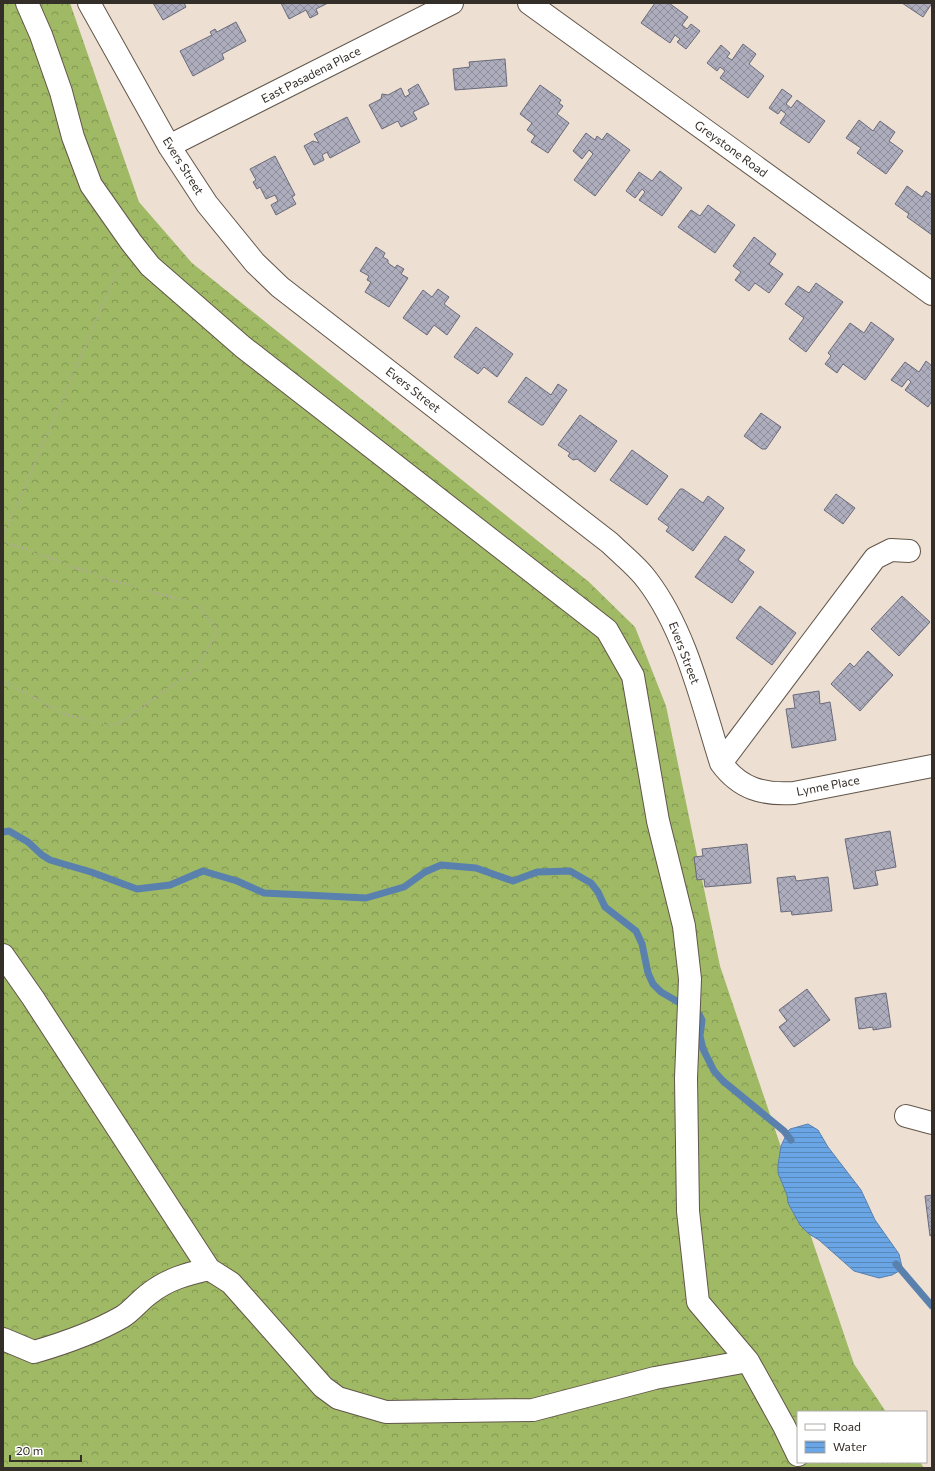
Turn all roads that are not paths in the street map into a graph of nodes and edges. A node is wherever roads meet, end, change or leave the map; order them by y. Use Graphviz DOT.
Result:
graph roads {
  1 [pos="26,3"];
  2 [pos="89,3"];
  3 [pos="452,3"];
  4 [pos="529,3"];
  5 [pos="169,146"];
  6 [pos="932,294"];
  7 [pos="909,551"];
  8 [pos="932,766"];
  9 [pos="725,768"];
  10 [pos="3,955"];
  11 [pos="906,1116"];
  12 [pos="932,1123"];
  13 [pos="209,1269"];
  14 [pos="3,1339"];
  15 [pos="748,1360"];
  16 [pos="797,1453"];
  1 -- 15 [label="street"];
  2 -- 5 [label="street, Evers Street"];
  3 -- 5 [label="street, East Pasadena Place"];
  4 -- 6 [label="street, Greystone Road"];
  5 -- 9 [label="street, Evers Street"];
  7 -- 9 [label="street"];
  8 -- 9 [label="street, Lynne Place"];
  10 -- 13 [label="street"];
  11 -- 12 [label="street"];
  13 -- 14 [label="street"];
  13 -- 15 [label="street"];
  15 -- 16 [label="street"];
}
